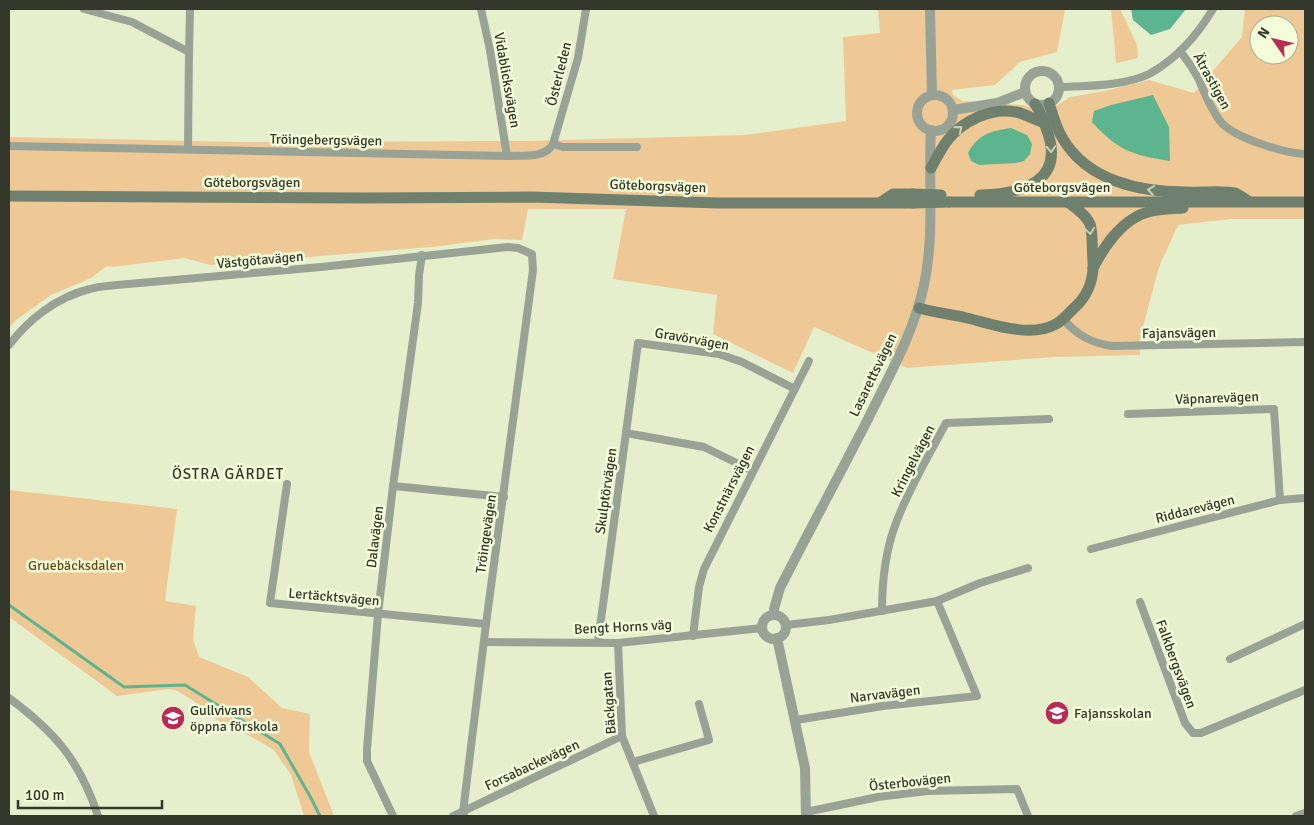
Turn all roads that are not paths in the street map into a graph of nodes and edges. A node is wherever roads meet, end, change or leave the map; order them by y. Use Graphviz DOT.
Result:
graph roads {
  1 [pos="84,9"];
  2 [pos="190,9"];
  3 [pos="481,9"];
  4 [pos="586,9"];
  5 [pos="930,9"];
  6 [pos="1213,9"];
  7 [pos="1180,51"];
  8 [pos="189,52"];
  9 [pos="1059,87"];
  10 [pos="1025,92"];
  11 [pos="932,96"];
  12 [pos="1035,104"];
  13 [pos="1049,104"];
  14 [pos="953,110"];
  15 [pos="1044,123"];
  16 [pos="932,130"];
  17 [pos="553,144"];
  18 [pos="9,146"];
  19 [pos="637,147"];
  20 [pos="188,149"];
  21 [pos="1305,154"];
  22 [pos="507,156"];
  23 [pos="931,168"];
  24 [pos="9,196"];
  25 [pos="948,198"];
  26 [pos="1250,202"];
  27 [pos="1304,202"];
  28 [pos="1069,203"];
  29 [pos="532,254"];
  30 [pos="422,255"];
  31 [pos="1093,268"];
  32 [pos="919,308"];
  33 [pos="1063,319"];
  34 [pos="1305,342"];
  35 [pos="638,343"];
  36 [pos="9,345"];
  37 [pos="809,361"];
  38 [pos="795,389"];
  39 [pos="1128,414"];
  40 [pos="1050,420"];
  41 [pos="626,434"];
  42 [pos="753,471"];
  43 [pos="287,484"];
  44 [pos="393,486"];
  45 [pos="504,497"];
  46 [pos="1305,498"];
  47 [pos="1280,500"];
  48 [pos="1091,549"];
  49 [pos="1028,568"];
  50 [pos="937,601"];
  51 [pos="1140,602"];
  52 [pos="882,611"];
  53 [pos="378,614"];
  54 [pos="774,614"];
  55 [pos="486,624"];
  56 [pos="1305,624"];
  57 [pos="786,625"];
  58 [pos="762,628"];
  59 [pos="693,636"];
  60 [pos="777,638"];
  61 [pos="484,642"];
  62 [pos="598,642"];
  63 [pos="618,643"];
  64 [pos="1230,659"];
  65 [pos="1305,690"];
  66 [pos="9,698"];
  67 [pos="699,704"];
  68 [pos="796,720"];
  69 [pos="622,736"];
  70 [pos="633,762"];
  71 [pos="1305,813"];
  72 [pos="464,814"];
  73 [pos="806,814"];
  74 [pos="98,816"];
  75 [pos="393,816"];
  76 [pos="453,816"];
  77 [pos="654,816"];
  78 [pos="1028,816"];
  79 [pos="1296,816"];
  1 -- 8 [label="street"];
  2 -- 8 [label="street"];
  3 -- 22 [label="street, Vidablicksvägen"];
  4 -- 17 [label="street, Österleden"];
  5 -- 11 [label="street"];
  6 -- 7 [label="street"];
  7 -- 9 [label="street"];
  7 -- 21 [label="street, Ätrastigen"];
  8 -- 20 [label="street"];
  9 -- 10 [label="street"];
  9 -- 13 [label="street"];
  10 -- 12 [label="street"];
  10 -- 14 [label="street"];
  11 -- 14 [label="street"];
  11 -- 16 [label="street"];
  12 -- 13 [label="street"];
  12 -- 15 [label="main road"];
  26 -- 13 [label="main road, one-way"];
  14 -- 16 [label="street"];
  23 -- 15 [label="main road, one-way"];
  15 -- 25 [label="main road, one-way"];
  16 -- 23 [label="street, Lasarettsvägen"];
  17 -- 19 [label="street"];
  17 -- 22 [label="street, Tröingebergsvägen"];
  18 -- 20 [label="street, Tröingebergsvägen"];
  20 -- 22 [label="street, Tröingebergsvägen"];
  23 -- 32 [label="street, Lasarettsvägen"];
  24 -- 25 [label="main road, Göteborgsvägen, bridge"];
  25 -- 28 [label="main road, Göteborgsvägen"];
  26 -- 27 [label="main road, Göteborgsvägen"];
  26 -- 28 [label="main road, Göteborgsvägen"];
  27 -- 31 [label="main road"];
  28 -- 31 [label="main road, one-way"];
  29 -- 30 [label="street, Västgötavägen"];
  29 -- 45 [label="street, Tröingevägen"];
  30 -- 36 [label="street, Västgötavägen"];
  30 -- 44 [label="street, Dalavägen"];
  31 -- 33 [label="main road"];
  32 -- 33 [label="main road"];
  32 -- 54 [label="street, Lasarettsvägen"];
  33 -- 34 [label="street, Fajansvägen"];
  35 -- 38 [label="street, Gravörvägen"];
  35 -- 41 [label="street, Skulptörvägen"];
  37 -- 38 [label="street, Konstnärsvägen"];
  38 -- 42 [label="street, Konstnärsvägen"];
  39 -- 47 [label="street, Väpnarevägen"];
  40 -- 52 [label="street, Kringelvägen"];
  41 -- 42 [label="street"];
  41 -- 62 [label="street, Skulptörvägen"];
  42 -- 59 [label="street, Konstnärsvägen"];
  43 -- 53 [label="street, Lertäcktsvägen"];
  44 -- 45 [label="street"];
  44 -- 53 [label="street, Dalavägen"];
  45 -- 55 [label="street, Tröingevägen"];
  46 -- 47 [label="street, Riddarevägen"];
  47 -- 48 [label="street, Riddarevägen"];
  49 -- 50 [label="street"];
  50 -- 52 [label="street"];
  50 -- 68 [label="street, Narvavägen"];
  51 -- 65 [label="street, Falkbergsvägen"];
  52 -- 57 [label="street"];
  53 -- 55 [label="street, Lertäcktsvägen"];
  53 -- 75 [label="street, Dalavägen"];
  54 -- 57 [label="street"];
  54 -- 58 [label="street, Lasarettsvägen"];
  55 -- 61 [label="street, Tröingevägen"];
  56 -- 64 [label="street"];
  57 -- 60 [label="street"];
  58 -- 59 [label="street, Bengt Horns väg"];
  58 -- 60 [label="street"];
  59 -- 63 [label="street, Bengt Horns väg"];
  60 -- 68 [label="street"];
  61 -- 62 [label="street, Bengt Horns väg"];
  61 -- 72 [label="street, Tröingevägen"];
  62 -- 63 [label="street, Bengt Horns väg"];
  63 -- 69 [label="street, Bäckgatan"];
  66 -- 74 [label="street"];
  67 -- 70 [label="street"];
  68 -- 73 [label="street"];
  69 -- 70 [label="street, Bäckgatan"];
  69 -- 72 [label="street, Forsabackevägen"];
  70 -- 77 [label="street, Bäckgatan"];
  71 -- 79 [label="street"];
  72 -- 76 [label="street, Forsabackevägen"];
  73 -- 78 [label="street, Österbovägen"];
}
